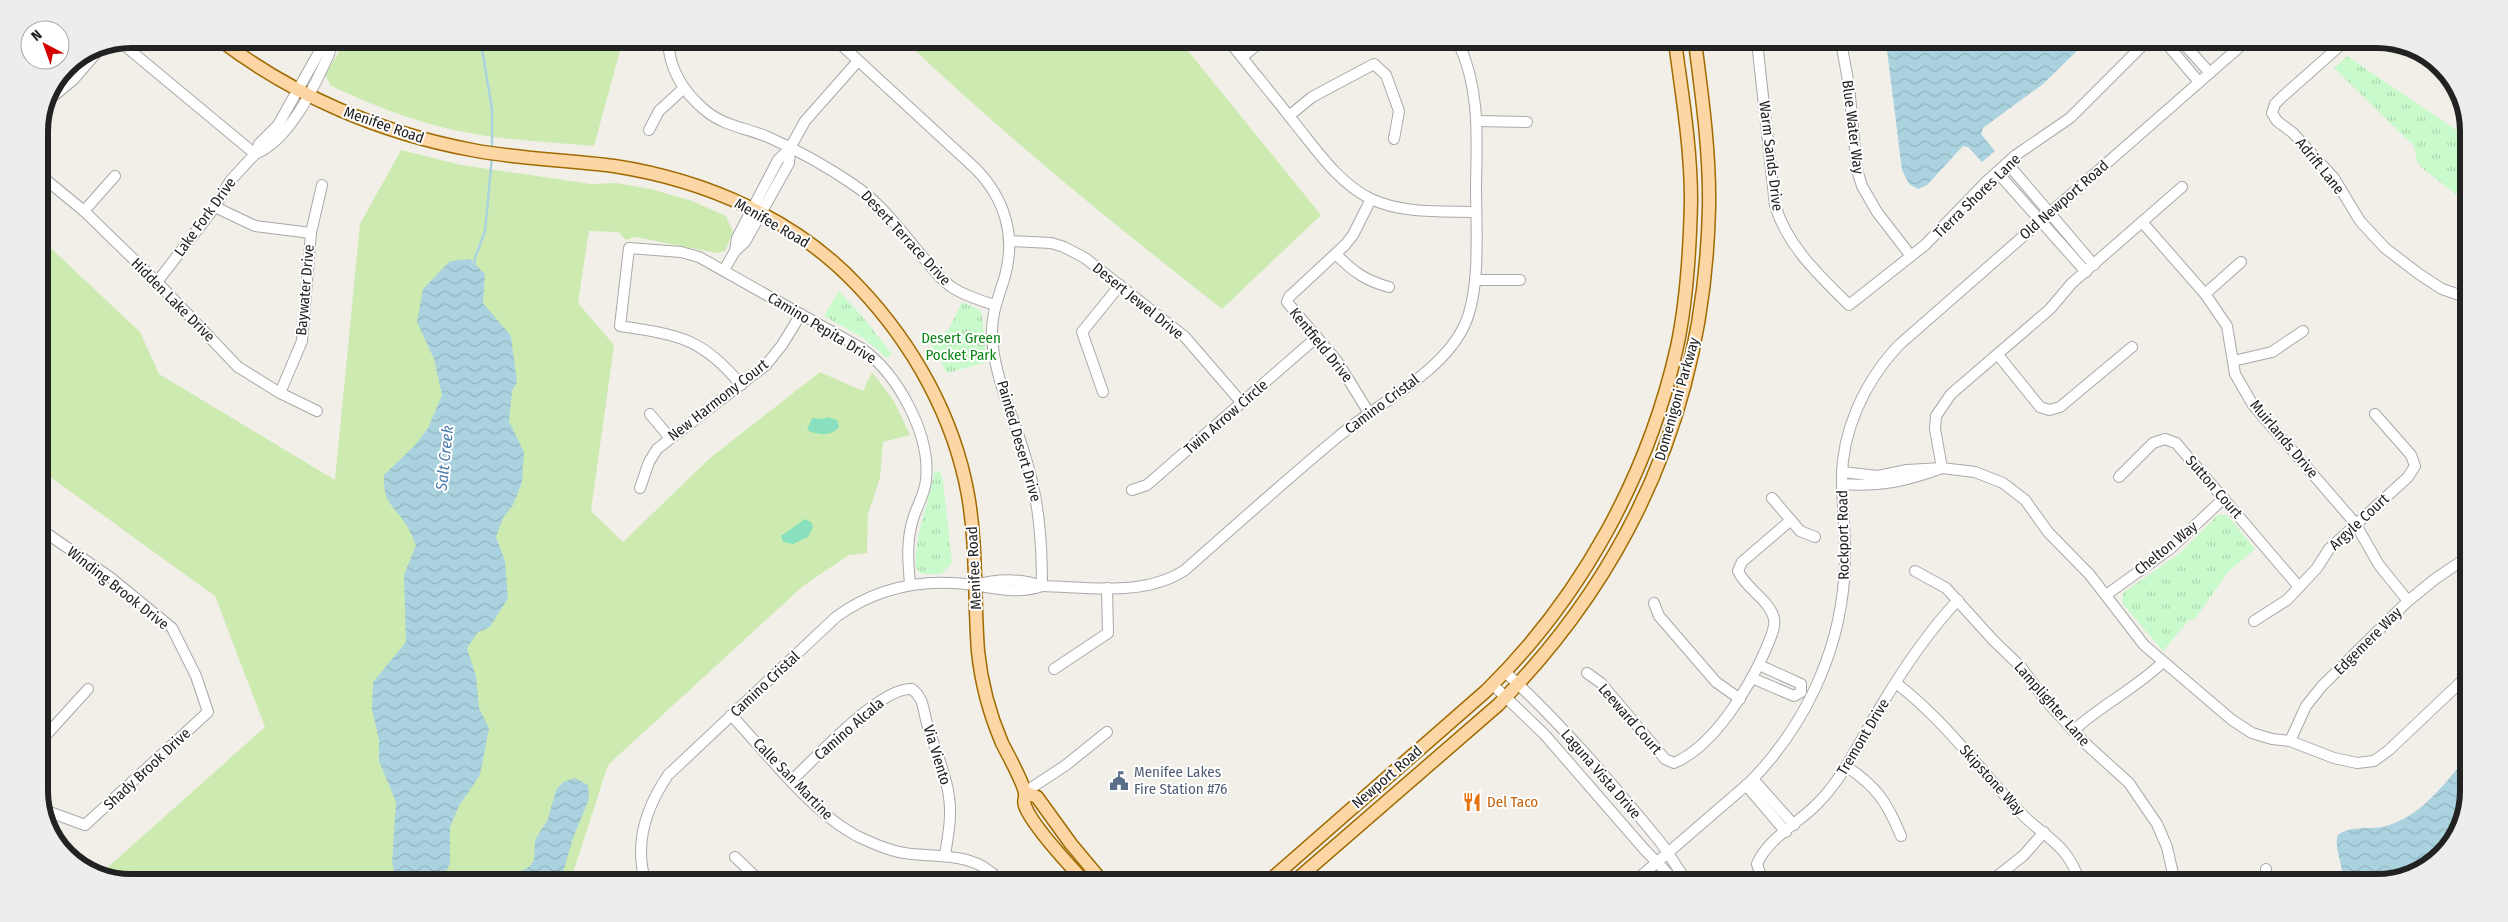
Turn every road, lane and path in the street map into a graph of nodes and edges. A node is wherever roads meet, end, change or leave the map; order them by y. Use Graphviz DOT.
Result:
graph roads {
  1 [pos="128,48"];
  2 [pos="231,48"];
  3 [pos="330,48"];
  4 [pos="669,48"];
  5 [pos="844,48"];
  6 [pos="1235,48"];
  7 [pos="1253,48"];
  8 [pos="1462,48"];
  9 [pos="1676,48"];
  10 [pos="1696,48"];
  11 [pos="1758,48"];
  12 [pos="1842,48"];
  13 [pos="2141,48"];
  14 [pos="2170,48"];
  15 [pos="2188,48"];
  16 [pos="2238,48"];
  17 [pos="2337,48"];
  18 [pos="93,57"];
  19 [pos="1242,57"];
  20 [pos="858,61"];
  21 [pos="2210,73"];
  22 [pos="2199,82"];
  23 [pos="684,88"];
  24 [pos="57,93"];
  25 [pos="303,93"];
  26 [pos="1289,116"];
  27 [pos="1477,121"];
  28 [pos="1526,122"];
  29 [pos="649,130"];
  30 [pos="1394,139"];
  31 [pos="790,148"];
  32 [pos="255,154"];
  33 [pos="2007,163"];
  34 [pos="1997,172"];
  35 [pos="115,176"];
  36 [pos="48,181"];
  37 [pos="322,185"];
  38 [pos="2182,187"];
  39 [pos="2029,188"];
  40 [pos="2019,197"];
  41 [pos="1371,199"];
  42 [pos="215,207"];
  43 [pos="84,211"];
  44 [pos="757,211"];
  45 [pos="1476,212"];
  46 [pos="2050,212"];
  47 [pos="2040,221"];
  48 [pos="2142,222"];
  49 [pos="310,233"];
  50 [pos="2069,237"];
  51 [pos="1010,241"];
  52 [pos="2061,244"];
  53 [pos="1336,254"];
  54 [pos="1911,256"];
  55 [pos="2241,262"];
  56 [pos="2090,268"];
  57 [pos="724,270"];
  58 [pos="1475,280"];
  59 [pos="1520,280"];
  60 [pos="157,282"];
  61 [pos="1120,285"];
  62 [pos="1388,288"];
  63 [pos="2205,294"];
  64 [pos="2460,296"];
  65 [pos="995,305"];
  66 [pos="1849,305"];
  67 [pos="800,314"];
  68 [pos="2303,331"];
  69 [pos="1317,338"];
  70 [pos="2132,347"];
  71 [pos="1998,355"];
  72 [pos="1886,359"];
  73 [pos="2233,361"];
  74 [pos="741,385"];
  75 [pos="1103,392"];
  76 [pos="280,393"];
  77 [pos="1242,403"];
  78 [pos="317,411"];
  79 [pos="1369,413"];
  80 [pos="650,414"];
  81 [pos="2375,414"];
  82 [pos="670,438"];
  83 [pos="1942,468"];
  84 [pos="1842,472"];
  85 [pos="1900,477"];
  86 [pos="2119,477"];
  87 [pos="1842,484"];
  88 [pos="640,488"];
  89 [pos="1132,490"];
  90 [pos="1772,498"];
  91 [pos="2224,498"];
  92 [pos="1791,520"];
  93 [pos="2355,523"];
  94 [pos="48,534"];
  95 [pos="1815,538"];
  96 [pos="2460,562"];
  97 [pos="1915,571"];
  98 [pos="910,584"];
  99 [pos="975,586"];
  100 [pos="1042,586"];
  101 [pos="2299,587"];
  102 [pos="1107,588"];
  103 [pos="2106,595"];
  104 [pos="1958,600"];
  105 [pos="2408,601"];
  106 [pos="1654,603"];
  107 [pos="2254,621"];
  108 [pos="2163,662"];
  109 [pos="1759,665"];
  110 [pos="1054,669"];
  111 [pos="1505,672"];
  112 [pos="1587,673"];
  113 [pos="1784,676"];
  114 [pos="1752,678"];
  115 [pos="1896,683"];
  116 [pos="2460,683"];
  117 [pos="1492,684"];
  118 [pos="1518,684"];
  119 [pos="88,689"];
  120 [pos="912,689"];
  121 [pos="1778,689"];
  122 [pos="1801,692"];
  123 [pos="1506,697"];
  124 [pos="1811,697"];
  125 [pos="1740,699"];
  126 [pos="208,712"];
  127 [pos="731,715"];
  128 [pos="2073,731"];
  129 [pos="1108,732"];
  130 [pos="48,733"];
  131 [pos="2290,741"];
  132 [pos="1846,766"];
  133 [pos="792,780"];
  134 [pos="1750,782"];
  135 [pos="1025,792"];
  136 [pos="50,812"];
  137 [pos="1790,828"];
  138 [pos="2044,832"];
  139 [pos="1901,836"];
  140 [pos="1667,853"];
  141 [pos="945,855"];
  142 [pos="735,856"];
  143 [pos="1658,861"];
  144 [pos="2266,869"];
  145 [pos="644,874"];
  146 [pos="752,874"];
  147 [pos="992,874"];
  148 [pos="1078,874"];
  149 [pos="1096,874"];
  150 [pos="1277,874"];
  151 [pos="1303,874"];
  152 [pos="1643,874"];
  153 [pos="1669,874"];
  154 [pos="1682,874"];
  155 [pos="1760,874"];
  156 [pos="2000,874"];
  157 [pos="2076,874"];
  158 [pos="2173,874"];
  159 [pos="2266,874"];
  1 -- 32 [label="street"];
  2 -- 25 [label="main road, Menifee Road"];
  3 -- 25 [label="street, Lake Fork Drive"];
  4 -- 23 [label="street, Desert Terrace Drive"];
  5 -- 20 [label="street, Painted Desert Drive"];
  6 -- 19 [label="street"];
  7 -- 19 [label="street"];
  8 -- 27 [label="street, Camino Cristal"];
  9 -- 111 [label="main road, Domenigoni Parkway"];
  10 -- 118 [label="main road, Domenigoni Parkway"];
  11 -- 66 [label="street, Warm Sands Drive"];
  12 -- 54 [label="street, Blue Water Way"];
  13 -- 33 [label="street, Tierra Shores Lane"];
  14 -- 22 [label="street"];
  15 -- 21 [label="street"];
  16 -- 21 [label="street, Old Newport Road"];
  17 -- 64 [label="street, Adrift Lane"];
  18 -- 24 [label="street"];
  19 -- 26 [label="street"];
  20 -- 31 [label="street"];
  20 -- 51 [label="street, Painted Desert Drive"];
  21 -- 22 [label="street, Old Newport Road"];
  22 -- 46 [label="street, Old Newport Road"];
  23 -- 29 [label="street"];
  23 -- 31 [label="street, Desert Terrace Drive"];
  25 -- 32 [label="street, Lake Fork Drive"];
  25 -- 44 [label="main road, Menifee Road"];
  26 -- 30 [label="street"];
  26 -- 41 [label="street"];
  27 -- 28 [label="street"];
  27 -- 45 [label="street, Camino Cristal"];
  31 -- 44 [label="street"];
  31 -- 65 [label="street, Desert Terrace Drive"];
  32 -- 42 [label="street, Lake Fork Drive"];
  33 -- 34 [label="street, Tierra Shores Lane"];
  33 -- 39 [label="street"];
  34 -- 40 [label="street"];
  34 -- 54 [label="street, Tierra Shores Lane"];
  35 -- 43 [label="street"];
  36 -- 43 [label="street, Hidden Lake Drive"];
  37 -- 49 [label="street, Baywater Drive"];
  38 -- 48 [label="street"];
  39 -- 40 [label="street"];
  39 -- 46 [label="street"];
  40 -- 47 [label="street"];
  41 -- 45 [label="street"];
  41 -- 53 [label="street"];
  42 -- 49 [label="street"];
  42 -- 60 [label="street, Lake Fork Drive"];
  43 -- 60 [label="street, Hidden Lake Drive"];
  44 -- 57 [label="street"];
  44 -- 99 [label="main road, Menifee Road"];
  45 -- 58 [label="street, Camino Cristal"];
  46 -- 47 [label="street, Old Newport Road"];
  46 -- 50 [label="street"];
  47 -- 52 [label="street"];
  47 -- 72 [label="street, Old Newport Road"];
  48 -- 56 [label="street"];
  48 -- 63 [label="street, Muirlands Drive"];
  49 -- 76 [label="street, Baywater Drive"];
  50 -- 52 [label="street"];
  50 -- 56 [label="street"];
  51 -- 61 [label="street, Desert Jewel Drive"];
  51 -- 65 [label="street, Painted Desert Drive"];
  52 -- 56 [label="street"];
  53 -- 62 [label="street"];
  53 -- 69 [label="street, Kentfield Drive"];
  54 -- 66 [label="street, Tierra Shores Lane"];
  55 -- 63 [label="street"];
  56 -- 71 [label="street"];
  57 -- 67 [label="street, Camino Pepita Drive"];
  57 -- 74 [label="street, Camino Pepita Drive"];
  58 -- 59 [label="street"];
  58 -- 79 [label="street, Camino Cristal"];
  60 -- 76 [label="street, Hidden Lake Drive"];
  61 -- 75 [label="street"];
  61 -- 77 [label="street, Desert Jewel Drive"];
  63 -- 73 [label="street, Muirlands Drive"];
  65 -- 100 [label="street, Painted Desert Drive"];
  67 -- 74 [label="street, New Harmony Court"];
  67 -- 98 [label="street, Camino Pepita Drive"];
  68 -- 73 [label="street"];
  69 -- 77 [label="street, Twin Arrow Circle"];
  69 -- 79 [label="street, Kentfield Drive"];
  70 -- 71 [label="street"];
  71 -- 83 [label="street"];
  72 -- 84 [label="street, Rockport Road"];
  73 -- 93 [label="street, Muirlands Drive"];
  74 -- 82 [label="street, New Harmony Court"];
  76 -- 78 [label="street, Hidden Lake Drive"];
  77 -- 89 [label="street, Twin Arrow Circle"];
  79 -- 102 [label="street, Camino Cristal"];
  80 -- 82 [label="street"];
  81 -- 93 [label="street, Argyle Court"];
  82 -- 88 [label="street, New Harmony Court"];
  83 -- 85 [label="street"];
  83 -- 103 [label="street"];
  84 -- 85 [label="street"];
  84 -- 87 [label="street, Rockport Road"];
  85 -- 87 [label="street"];
  86 -- 91 [label="street, Sutton Court"];
  87 -- 124 [label="street, Rockport Road"];
  90 -- 92 [label="street"];
  91 -- 101 [label="street, Sutton Court"];
  91 -- 103 [label="street, Chelton Way"];
  92 -- 95 [label="street"];
  92 -- 109 [label="street"];
  93 -- 101 [label="street, Argyle Court"];
  93 -- 105 [label="street, Muirlands Drive"];
  94 -- 126 [label="street, Winding Brook Drive"];
  96 -- 105 [label="street, Edgemere Way"];
  97 -- 104 [label="street, Lamplighter Lane"];
  98 -- 99 [label="street, Camino Cristal"];
  98 -- 127 [label="street, Camino Cristal"];
  99 -- 100 [label="street, Camino Cristal"];
  99 -- 135 [label="main road, Menifee Road"];
  100 -- 102 [label="street, Camino Cristal"];
  101 -- 107 [label="street, Argyle Court"];
  102 -- 110 [label="street"];
  103 -- 108 [label="street"];
  104 -- 115 [label="street, Tremont Drive"];
  104 -- 128 [label="street, Lamplighter Lane"];
  105 -- 131 [label="street, Edgemere Way"];
  106 -- 125 [label="street"];
  108 -- 128 [label="street"];
  108 -- 131 [label="street"];
  109 -- 113 [label="street"];
  109 -- 114 [label="street"];
  111 -- 117 [label="main road, Newport Road"];
  111 -- 118 [label="street, Laguna Vista Drive"];
  112 -- 125 [label="street, Leeward Court"];
  113 -- 121 [label="street"];
  113 -- 122 [label="street"];
  114 -- 121 [label="street"];
  114 -- 125 [label="street"];
  115 -- 132 [label="street, Tremont Drive"];
  115 -- 138 [label="street, Skipstone Way"];
  116 -- 131 [label="street"];
  117 -- 123 [label="street, Laguna Vista Drive"];
  117 -- 150 [label="main road, Newport Road"];
  118 -- 123 [label="main road, Newport Road"];
  118 -- 140 [label="street, Laguna Vista Drive"];
  119 -- 130 [label="street"];
  120 -- 133 [label="street, Camino Alcala"];
  120 -- 141 [label="street, Via Viento"];
  121 -- 122 [label="street"];
  122 -- 124 [label="street"];
  123 -- 143 [label="street, Laguna Vista Drive"];
  123 -- 151 [label="main road, Newport Road"];
  124 -- 134 [label="street, Rockport Road"];
  126 -- 136 [label="street, Shady Brook Drive"];
  127 -- 133 [label="street, Calle San Martine"];
  127 -- 145 [label="street, Camino Cristal"];
  128 -- 158 [label="street, Lamplighter Lane"];
  129 -- 135 [label="street"];
  132 -- 137 [label="street, Tremont Drive"];
  132 -- 139 [label="street"];
  133 -- 141 [label="street, Calle San Martine"];
  134 -- 137 [label="street"];
  134 -- 140 [label="street, Rockport Road"];
  135 -- 148 [label="main road, Menifee Road"];
  135 -- 149 [label="main road, Menifee Road"];
  137 -- 155 [label="street, Tremont Drive"];
  138 -- 156 [label="street"];
  138 -- 157 [label="street, Skipstone Way"];
  140 -- 143 [label="street, Rockport Road"];
  140 -- 154 [label="street, Laguna Vista Drive"];
  141 -- 147 [label="street, Calle San Martine"];
  142 -- 146 [label="street"];
  143 -- 152 [label="street, Rockport Road"];
  143 -- 153 [label="street, Laguna Vista Drive"];
  144 -- 159 [label="street"];
}
